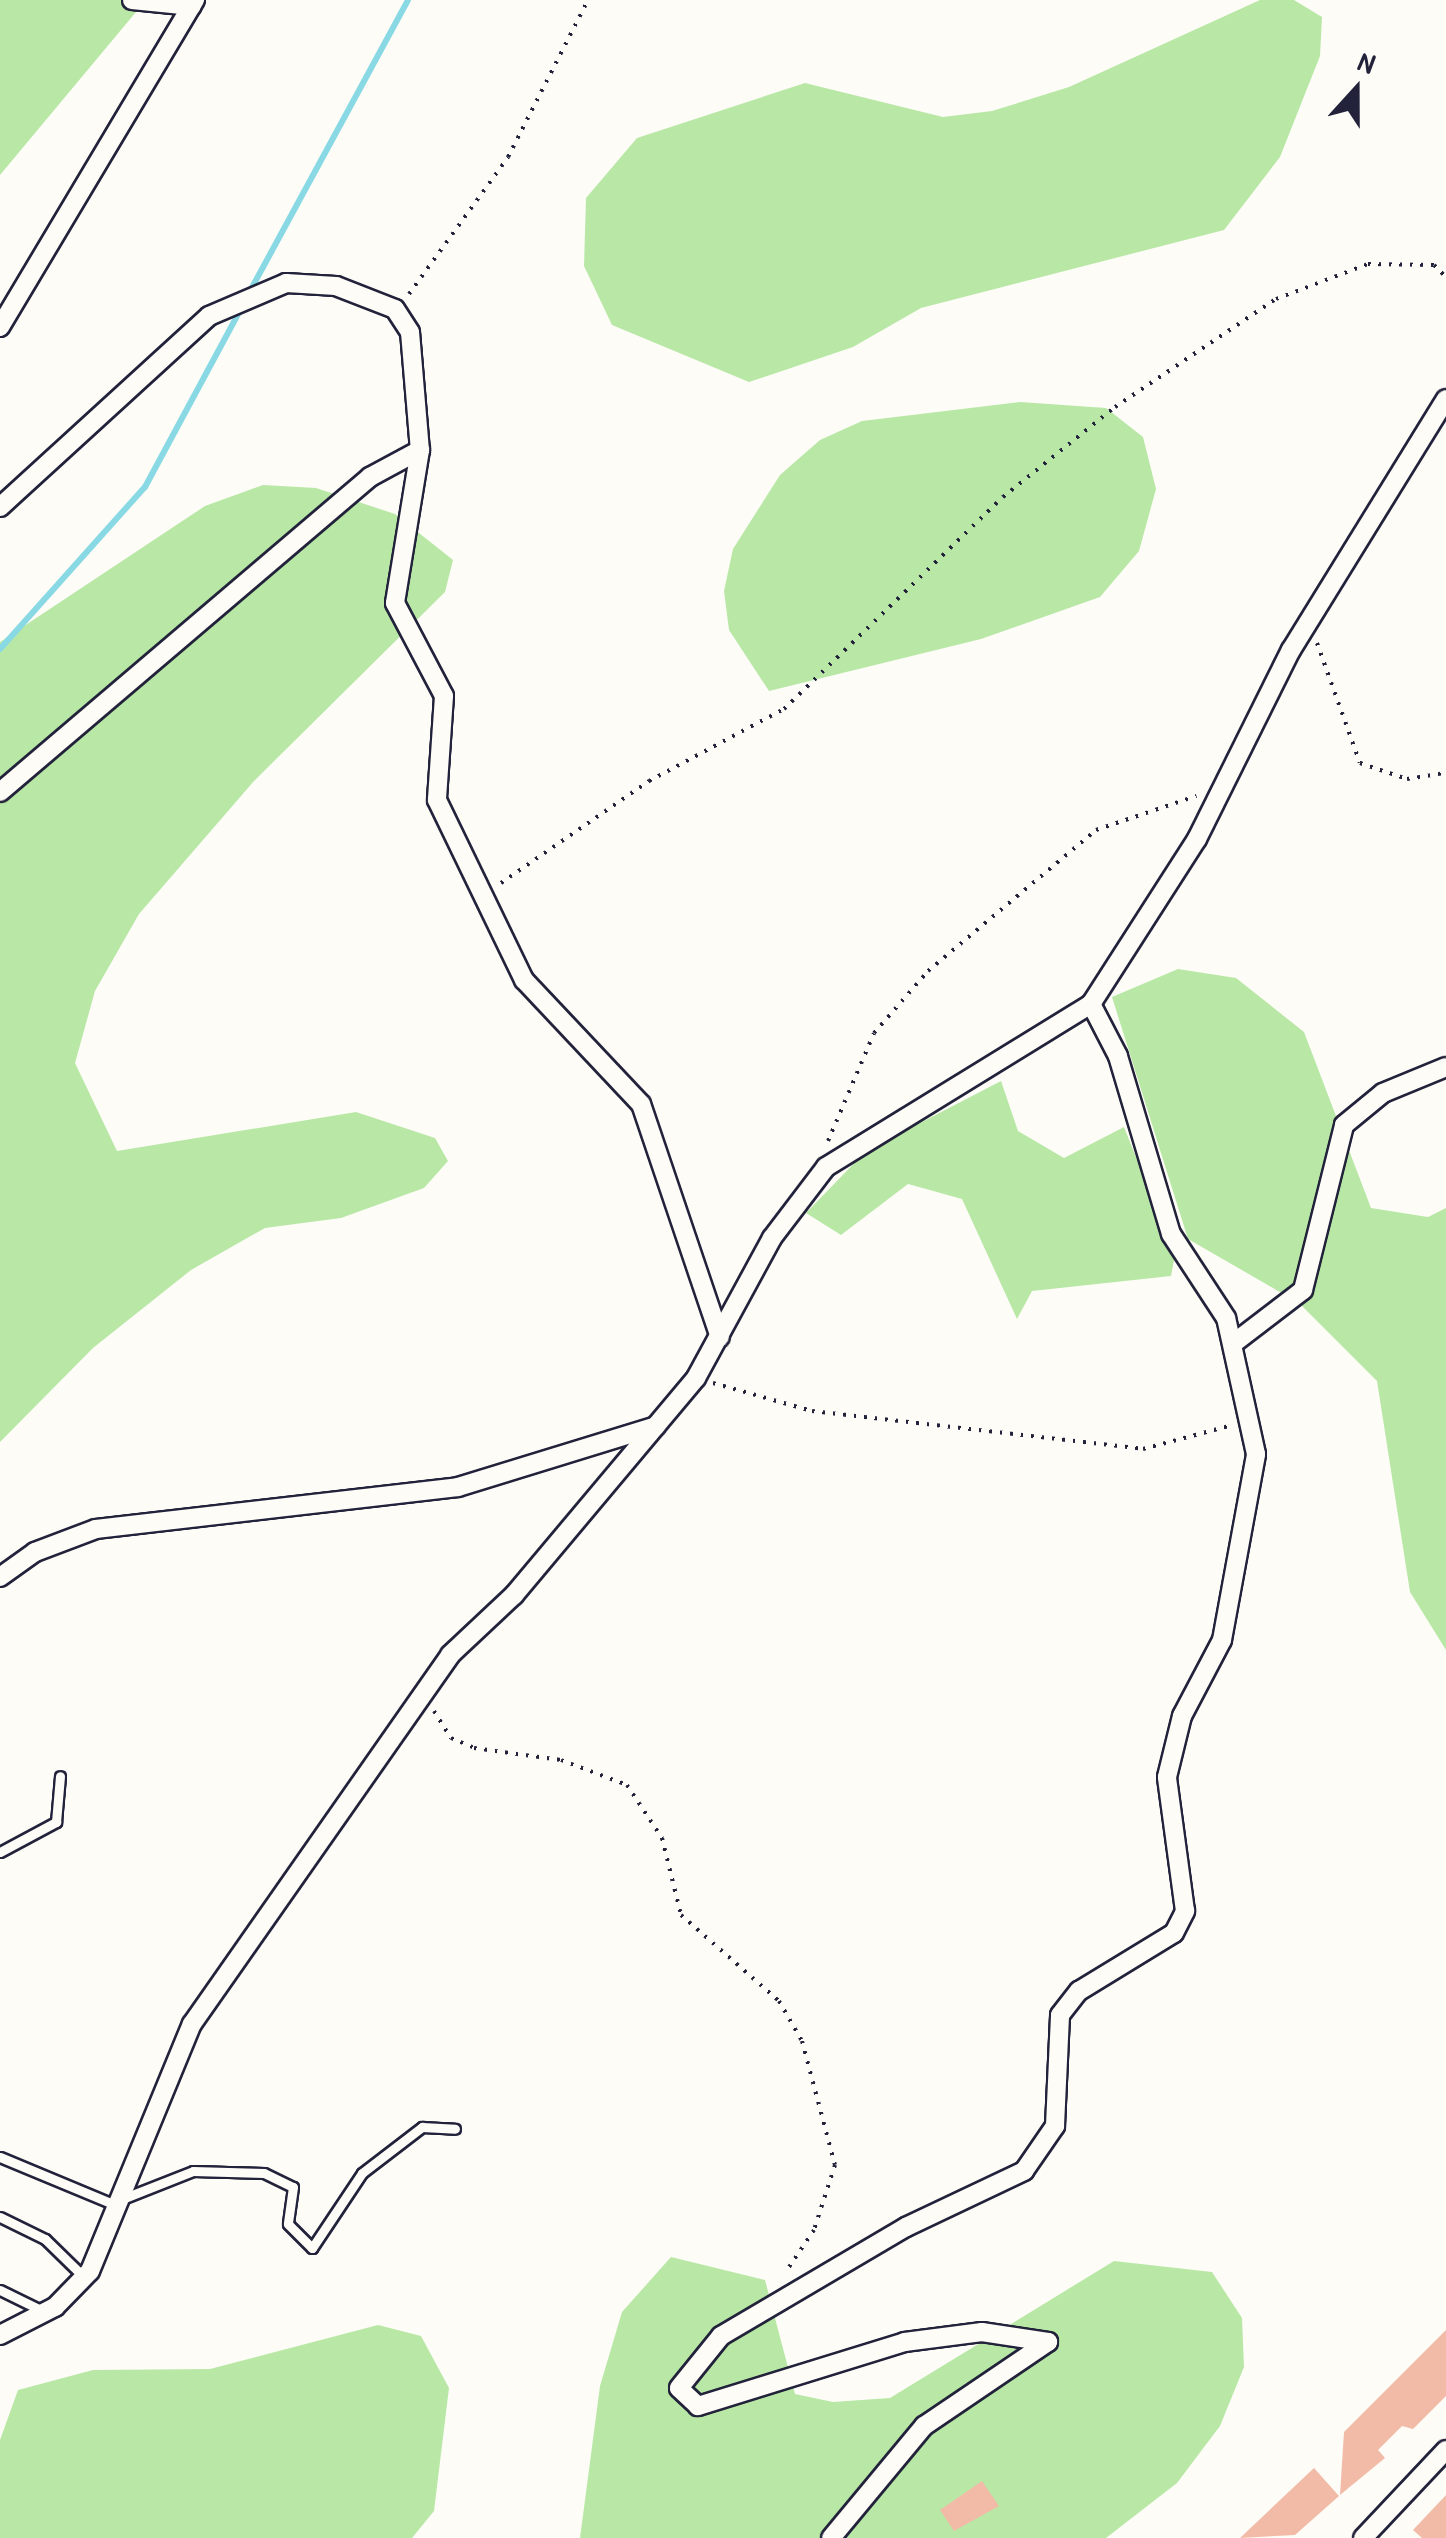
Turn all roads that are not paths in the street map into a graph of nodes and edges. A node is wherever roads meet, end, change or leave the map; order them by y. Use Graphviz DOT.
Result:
graph roads {
  1 [pos="132,0"];
  2 [pos="193,3"];
  3 [pos="0,328"];
  4 [pos="1446,398"];
  5 [pos="420,450"];
  6 [pos="0,506"];
  7 [pos="0,792"];
  8 [pos="1090,1004"];
  9 [pos="1446,1066"];
  10 [pos="720,1338"];
  11 [pos="1234,1343"];
  12 [pos="656,1426"];
  13 [pos="0,1577"];
  14 [pos="60,1776"];
  15 [pos="0,1852"];
  16 [pos="455,2129"];
  17 [pos="0,2157"];
  18 [pos="120,2202"];
  19 [pos="0,2218"];
  20 [pos="84,2277"];
  21 [pos="0,2290"];
  22 [pos="45,2312"];
  23 [pos="0,2335"];
  24 [pos="1446,2450"];
  25 [pos="831,2538"];
  26 [pos="1362,2538"];
  1 -- 2 [label="street"];
  2 -- 3 [label="street"];
  4 -- 8 [label="street"];
  5 -- 6 [label="street"];
  5 -- 7 [label="street"];
  5 -- 10 [label="street"];
  8 -- 10 [label="street"];
  8 -- 11 [label="street"];
  9 -- 11 [label="street"];
  10 -- 12 [label="street"];
  11 -- 25 [label="street"];
  12 -- 13 [label="street"];
  12 -- 18 [label="street"];
  14 -- 15 [label="lane"];
  16 -- 18 [label="lane"];
  17 -- 18 [label="lane"];
  18 -- 20 [label="street"];
  19 -- 20 [label="lane"];
  20 -- 22 [label="street"];
  21 -- 22 [label="lane"];
  22 -- 23 [label="street"];
  24 -- 26 [label="street"];
}
